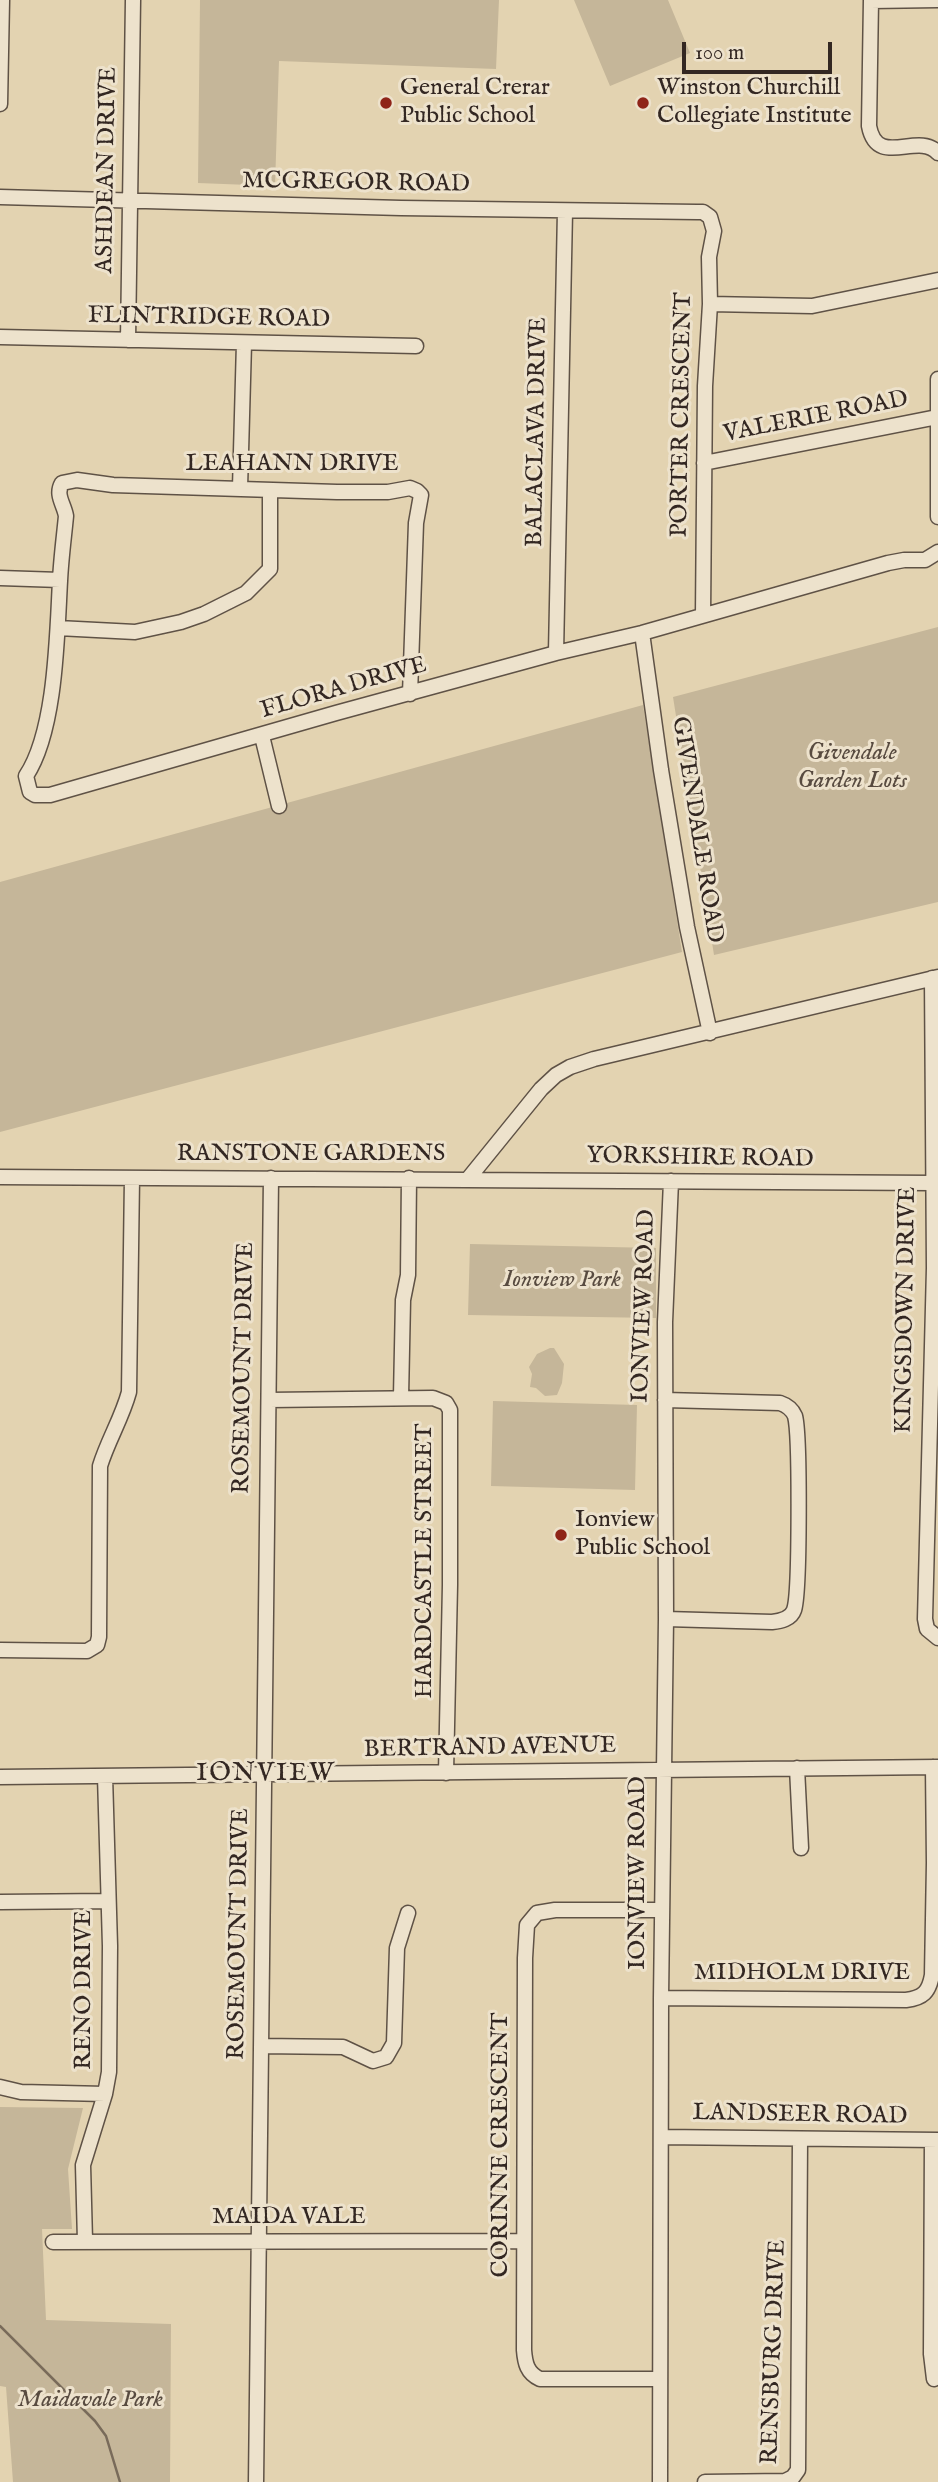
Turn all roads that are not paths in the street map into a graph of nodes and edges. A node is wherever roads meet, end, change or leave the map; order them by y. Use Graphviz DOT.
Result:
graph roads {
  1 [pos="2,0"];
  2 [pos="132,0"];
  3 [pos="938,0"];
  4 [pos="872,1"];
  5 [pos="0,104"];
  6 [pos="938,153"];
  7 [pos="0,197"];
  8 [pos="130,200"];
  9 [pos="565,211"];
  10 [pos="710,217"];
  11 [pos="938,281"];
  12 [pos="710,304"];
  13 [pos="0,337"];
  14 [pos="128,340"];
  15 [pos="244,343"];
  16 [pos="416,346"];
  17 [pos="938,379"];
  18 [pos="937,417"];
  19 [pos="704,463"];
  20 [pos="240,488"];
  21 [pos="270,490"];
  22 [pos="938,517"];
  23 [pos="938,552"];
  24 [pos="0,578"];
  25 [pos="60,580"];
  26 [pos="703,615"];
  27 [pos="58,628"];
  28 [pos="642,633"];
  29 [pos="556,653"];
  30 [pos="410,694"];
  31 [pos="262,736"];
  32 [pos="279,806"];
  33 [pos="935,978"];
  34 [pos="709,1033"];
  35 [pos="0,1177"];
  36 [pos="132,1178"];
  37 [pos="271,1178"];
  38 [pos="409,1178"];
  39 [pos="468,1178"];
  40 [pos="671,1181"];
  41 [pos="932,1183"];
  42 [pos="401,1397"];
  43 [pos="269,1400"];
  44 [pos="665,1400"];
  45 [pos="666,1619"];
  46 [pos="938,1638"];
  47 [pos="0,1650"];
  48 [pos="935,1767"];
  49 [pos="663,1769"];
  50 [pos="797,1769"];
  51 [pos="446,1773"];
  52 [pos="265,1775"];
  53 [pos="105,1776"];
  54 [pos="0,1777"];
  55 [pos="801,1847"];
  56 [pos="108,1901"];
  57 [pos="0,1902"];
  58 [pos="662,1910"];
  59 [pos="408,1913"];
  60 [pos="661,1998"];
  61 [pos="261,2046"];
  62 [pos="0,2087"];
  63 [pos="105,2094"];
  64 [pos="661,2137"];
  65 [pos="800,2139"];
  66 [pos="935,2140"];
  67 [pos="258,2240"];
  68 [pos="85,2241"];
  69 [pos="524,2241"];
  70 [pos="53,2242"];
  71 [pos="660,2379"];
  72 [pos="934,2379"];
  73 [pos="256,2482"];
  74 [pos="660,2482"];
  75 [pos="667,2482"];
  76 [pos="705,2482"];
  1 -- 5 [label="street"];
  2 -- 8 [label="street, ASHDEAN DRIVE"];
  3 -- 4 [label="street"];
  4 -- 6 [label="street"];
  7 -- 8 [label="street, MCGREGOR ROAD"];
  8 -- 9 [label="street, MCGREGOR ROAD"];
  8 -- 14 [label="street, ASHDEAN DRIVE"];
  9 -- 10 [label="street, MCGREGOR ROAD"];
  9 -- 29 [label="street, BALACLAVA DRIVE"];
  10 -- 12 [label="street, PORTER CRESCENT"];
  11 -- 12 [label="street"];
  12 -- 19 [label="street, PORTER CRESCENT"];
  13 -- 14 [label="street, FLINTRIDGE ROAD"];
  14 -- 15 [label="street, FLINTRIDGE ROAD"];
  15 -- 16 [label="street, FLINTRIDGE ROAD"];
  15 -- 20 [label="street"];
  17 -- 18 [label="street"];
  18 -- 19 [label="street, VALERIE ROAD"];
  18 -- 22 [label="street"];
  19 -- 26 [label="street, PORTER CRESCENT"];
  20 -- 21 [label="street, LEAHANN DRIVE"];
  20 -- 25 [label="street, LEAHANN DRIVE"];
  21 -- 27 [label="street"];
  21 -- 30 [label="street, LEAHANN DRIVE"];
  23 -- 26 [label="street, FLORA DRIVE"];
  24 -- 25 [label="street"];
  25 -- 27 [label="street, FLORA DRIVE"];
  26 -- 28 [label="street, FLORA DRIVE"];
  27 -- 31 [label="street, FLORA DRIVE"];
  28 -- 29 [label="street, FLORA DRIVE"];
  28 -- 34 [label="street, GIVENDALE ROAD"];
  29 -- 30 [label="street, FLORA DRIVE"];
  30 -- 31 [label="street, FLORA DRIVE"];
  31 -- 32 [label="street"];
  33 -- 34 [label="street, RANSTONE GARDENS"];
  33 -- 41 [label="street, KINGSDOWN DRIVE"];
  34 -- 39 [label="street, RANSTONE GARDENS"];
  35 -- 36 [label="street, RANSTONE GARDENS"];
  36 -- 37 [label="street, RANSTONE GARDENS"];
  36 -- 47 [label="street"];
  37 -- 38 [label="street, RANSTONE GARDENS"];
  37 -- 43 [label="street, ROSEMOUNT DRIVE"];
  38 -- 39 [label="street, RANSTONE GARDENS"];
  38 -- 42 [label="street"];
  39 -- 40 [label="street, YORKSHIRE ROAD"];
  40 -- 41 [label="street, YORKSHIRE ROAD"];
  40 -- 44 [label="street, IONVIEW ROAD"];
  41 -- 46 [label="street, KINGSDOWN DRIVE"];
  42 -- 43 [label="street, HARDCASTLE STREET"];
  42 -- 51 [label="street, HARDCASTLE STREET"];
  43 -- 52 [label="street, ROSEMOUNT DRIVE"];
  44 -- 45 [label="street, IONVIEW ROAD"];
  44 -- 45 [label="street"];
  45 -- 49 [label="street, IONVIEW ROAD"];
  48 -- 50 [label="street, BERTRAND AVENUE"];
  48 -- 60 [label="street, MIDHOLM DRIVE"];
  49 -- 50 [label="street, BERTRAND AVENUE"];
  49 -- 51 [label="street, BERTRAND AVENUE"];
  49 -- 58 [label="street, IONVIEW ROAD"];
  50 -- 55 [label="street"];
  51 -- 52 [label="street, BERTRAND AVENUE"];
  52 -- 53 [label="street, BERTRAND AVENUE"];
  52 -- 61 [label="street, ROSEMOUNT DRIVE"];
  53 -- 54 [label="street, BERTRAND AVENUE"];
  53 -- 56 [label="street, RENO DRIVE"];
  56 -- 57 [label="street"];
  56 -- 63 [label="street, RENO DRIVE"];
  58 -- 60 [label="street, IONVIEW ROAD"];
  58 -- 69 [label="street, CORINNE CRESCENT"];
  59 -- 61 [label="street"];
  60 -- 64 [label="street, IONVIEW ROAD"];
  61 -- 67 [label="street, ROSEMOUNT DRIVE"];
  62 -- 63 [label="street"];
  63 -- 68 [label="street, RENO DRIVE"];
  64 -- 65 [label="street, LANDSEER ROAD"];
  64 -- 71 [label="street, IONVIEW ROAD"];
  65 -- 66 [label="street, LANDSEER ROAD"];
  65 -- 76 [label="street, RENSBURG DRIVE"];
  66 -- 72 [label="street"];
  67 -- 68 [label="street, MAIDA VALE"];
  67 -- 69 [label="street, MAIDA VALE"];
  67 -- 73 [label="street, ROSEMOUNT DRIVE"];
  68 -- 70 [label="street, MAIDA VALE"];
  69 -- 71 [label="street, CORINNE CRESCENT"];
  71 -- 74 [label="street, IONVIEW ROAD"];
  74 -- 75 [label="street"];
}
